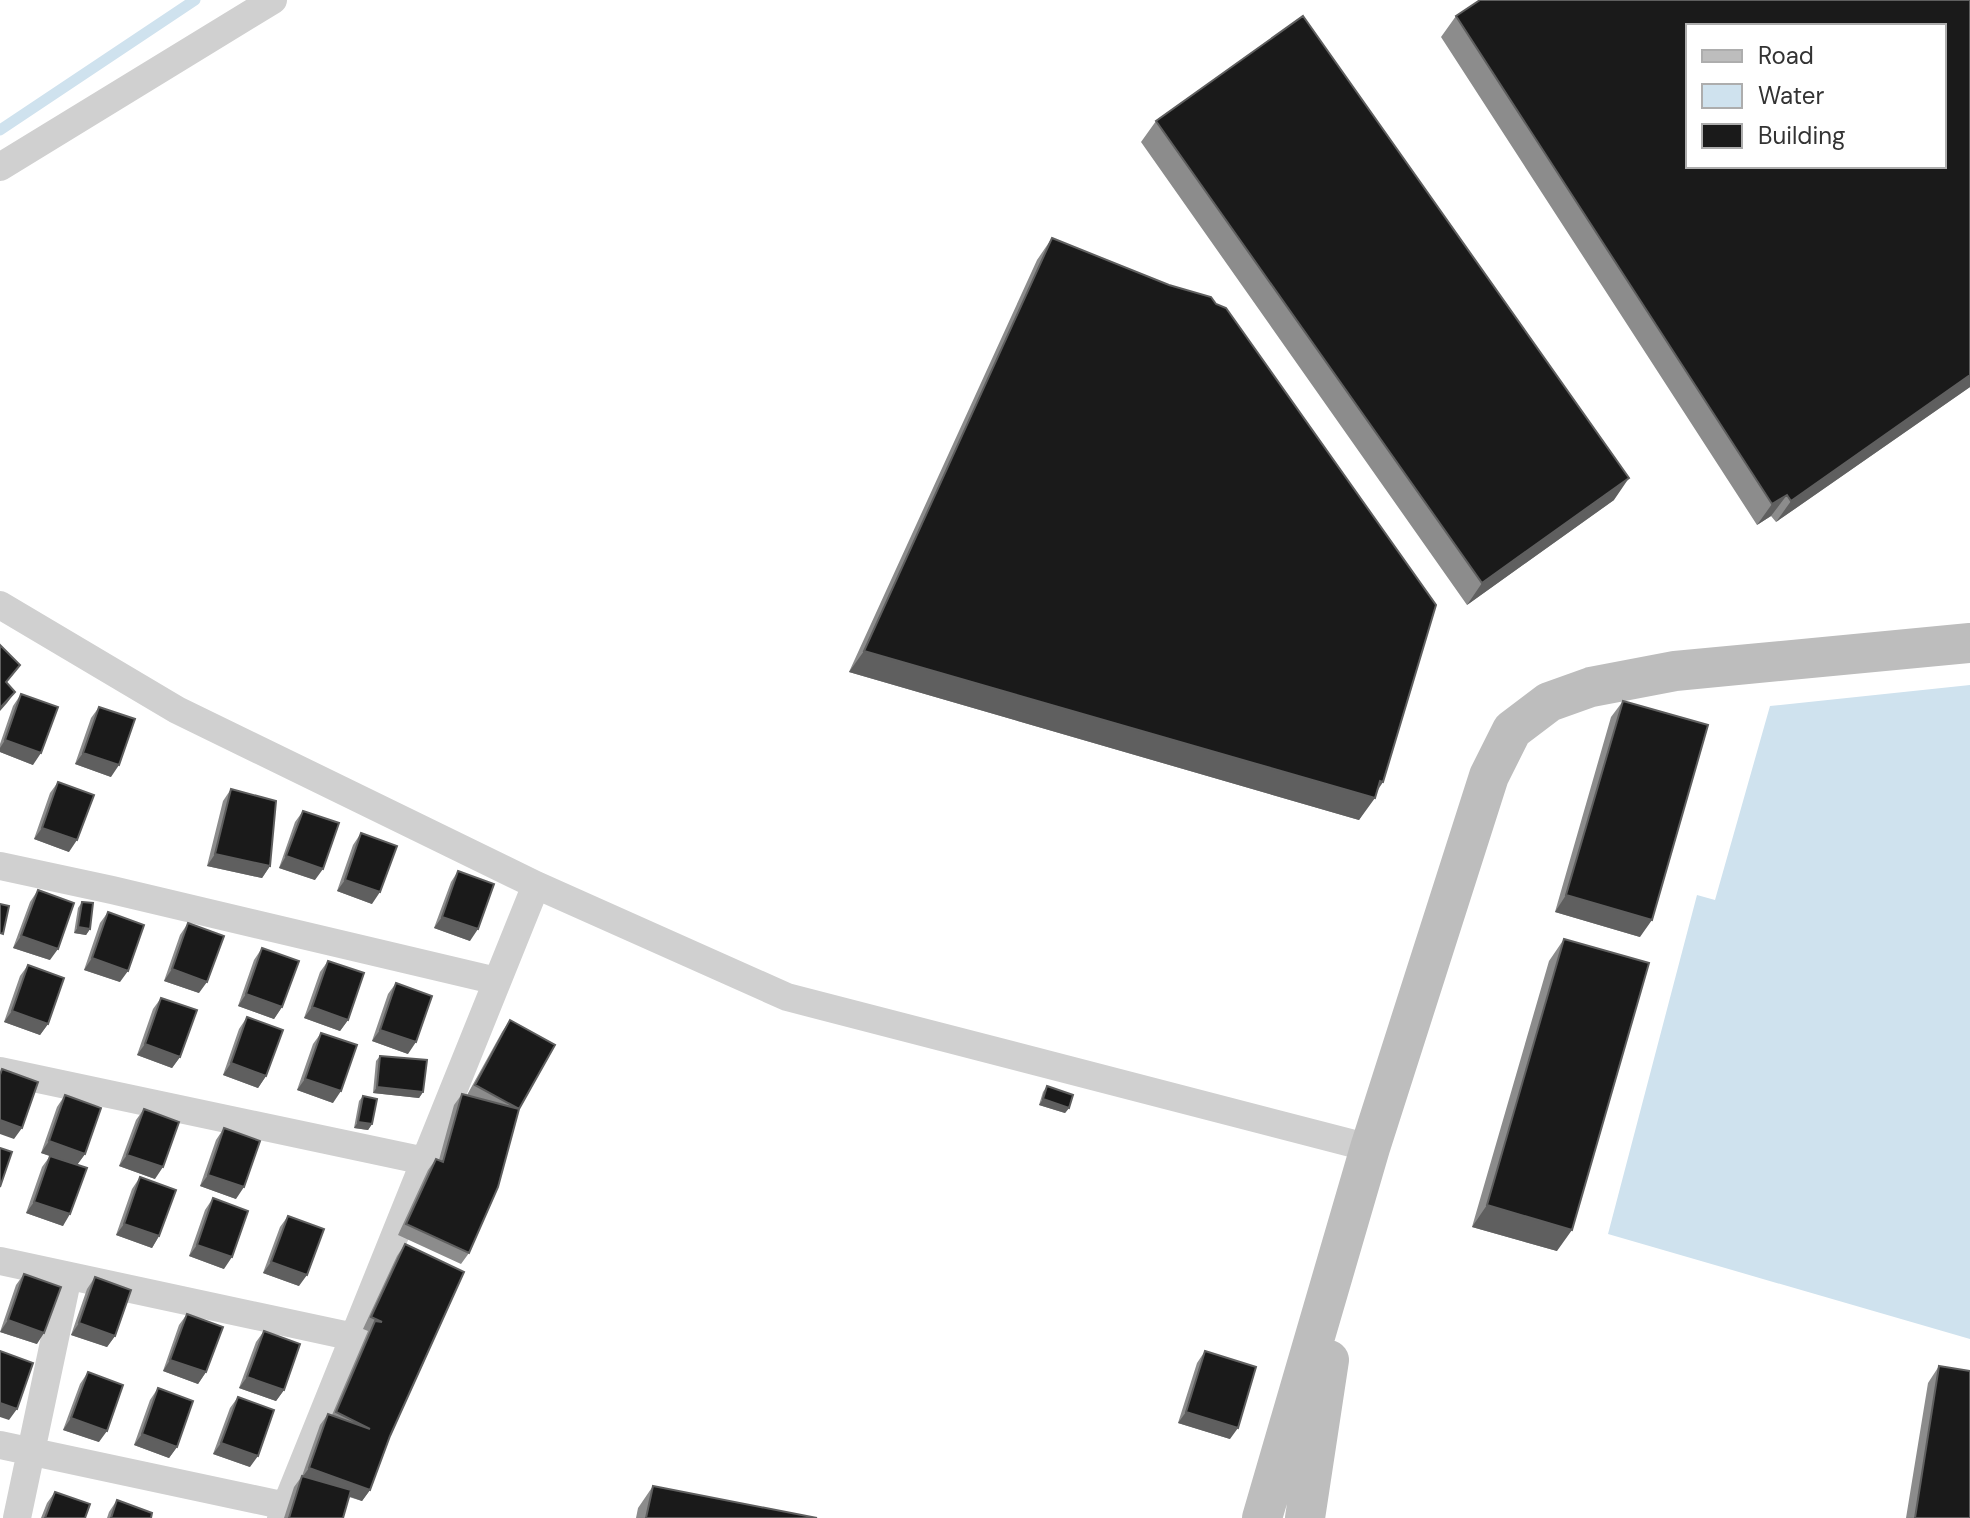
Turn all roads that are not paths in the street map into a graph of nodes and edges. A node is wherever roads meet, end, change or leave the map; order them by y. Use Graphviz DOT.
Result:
graph roads {
  1 [pos="273,0"];
  2 [pos="0,167"];
  3 [pos="0,605"];
  4 [pos="1970,643"];
  5 [pos="0,866"];
  6 [pos="536,885"];
  7 [pos="497,981"];
  8 [pos="0,1071"];
  9 [pos="1370,1148"];
  10 [pos="425,1161"];
  11 [pos="1349,1217"];
  12 [pos="0,1261"];
  13 [pos="68,1276"];
  14 [pos="354,1337"];
  15 [pos="0,1445"];
  16 [pos="31,1452"];
  17 [pos="284,1512"];
  18 [pos="17,1518"];
  19 [pos="1262,1518"];
  20 [pos="1305,1518"];
  1 -- 2 [label="street"];
  3 -- 6 [label="street"];
  4 -- 9 [label="street"];
  5 -- 7 [label="street"];
  6 -- 7 [label="street"];
  6 -- 9 [label="street"];
  7 -- 10 [label="street"];
  8 -- 10 [label="street"];
  9 -- 11 [label="street"];
  10 -- 14 [label="street"];
  11 -- 19 [label="street"];
  11 -- 20 [label="street"];
  12 -- 13 [label="street"];
  13 -- 14 [label="street"];
  13 -- 16 [label="street"];
  14 -- 17 [label="street"];
  15 -- 16 [label="street"];
  16 -- 17 [label="street"];
  16 -- 18 [label="street"];
}
